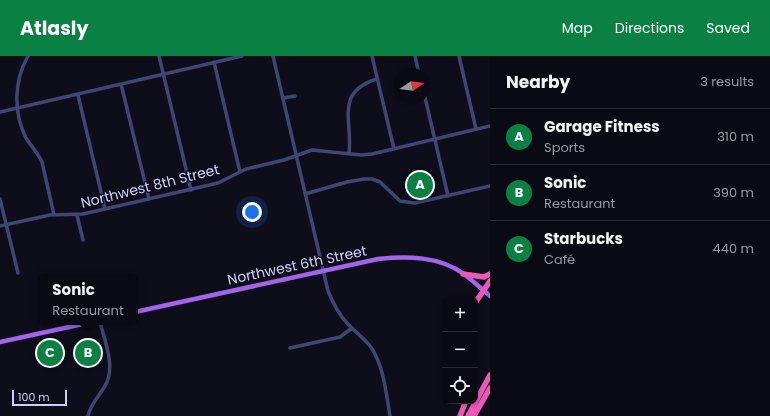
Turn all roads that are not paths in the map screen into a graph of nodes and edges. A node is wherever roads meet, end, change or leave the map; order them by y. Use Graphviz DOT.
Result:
graph roads {
  1 [pos="28,56"];
  2 [pos="160,56"];
  3 [pos="242,56"];
  4 [pos="273,56"];
  5 [pos="372,56"];
  6 [pos="415,56"];
  7 [pos="459,56"];
  8 [pos="214,62"];
  9 [pos="418,68"];
  10 [pos="164,74"];
  11 [pos="377,79"];
  12 [pos="121,84"];
  13 [pos="78,95"];
  14 [pos="295,96"];
  15 [pos="283,98"];
  16 [pos="427,104"];
  17 [pos="18,108"];
  18 [pos="0,112"];
  19 [pos="490,126"];
  20 [pos="476,129"];
  21 [pos="435,139"];
  22 [pos="394,149"];
  23 [pos="350,153"];
  24 [pos="296,155"];
  25 [pos="240,172"];
  26 [pos="490,186"];
  27 [pos="191,190"];
  28 [pos="305,194"];
  29 [pos="448,196"];
  30 [pos="0,199"];
  31 [pos="149,200"];
  32 [pos="105,209"];
  33 [pos="54,214"];
  34 [pos="77,215"];
  35 [pos="6,225"];
  36 [pos="0,226"];
  37 [pos="83,240"];
  38 [pos="324,271"];
  39 [pos="18,273"];
  40 [pos="463,274"];
  41 [pos="490,274"];
  42 [pos="490,281"];
  43 [pos="483,290"];
  44 [pos="490,296"];
  45 [pos="478,298"];
  46 [pos="138,311"];
  47 [pos="78,325"];
  48 [pos="101,325"];
  49 [pos="352,328"];
  50 [pos="0,342"];
  51 [pos="290,348"];
  52 [pos="490,375"];
  53 [pos="490,388"];
  54 [pos="465,404"];
  55 [pos="88,416"];
  56 [pos="390,416"];
  57 [pos="460,416"];
  58 [pos="468,416"];
  59 [pos="474,416"];
  1 -- 17 [label="street"];
  2 -- 10 [label="street"];
  3 -- 8 [label="street"];
  4 -- 15 [label="street"];
  5 -- 11 [label="street"];
  6 -- 9 [label="street"];
  7 -- 20 [label="street"];
  8 -- 10 [label="street"];
  8 -- 25 [label="street"];
  10 -- 12 [label="street"];
  10 -- 27 [label="street"];
  11 -- 22 [label="street"];
  11 -- 23 [label="street"];
  12 -- 13 [label="street"];
  12 -- 31 [label="street"];
  13 -- 17 [label="street"];
  13 -- 32 [label="street"];
  14 -- 15 [label="street"];
  15 -- 24 [label="street"];
  16 -- 21 [label="street"];
  17 -- 18 [label="street"];
  17 -- 33 [label="street"];
  19 -- 20 [label="street, Northwest 8th Street"];
  20 -- 21 [label="street, Northwest 8th Street"];
  21 -- 22 [label="street, Northwest 8th Street"];
  21 -- 29 [label="street"];
  22 -- 23 [label="street, Northwest 8th Street"];
  23 -- 24 [label="street, Northwest 8th Street"];
  24 -- 25 [label="street, Northwest 8th Street"];
  24 -- 28 [label="street"];
  25 -- 27 [label="street, Northwest 8th Street"];
  26 -- 29 [label="street"];
  27 -- 31 [label="street, Northwest 8th Street"];
  28 -- 29 [label="street"];
  28 -- 38 [label="street"];
  30 -- 35 [label="street"];
  31 -- 32 [label="street, Northwest 8th Street"];
  32 -- 34 [label="street, Northwest 8th Street"];
  33 -- 34 [label="street, Northwest 8th Street"];
  33 -- 35 [label="street, Northwest 8th Street"];
  34 -- 37 [label="street"];
  35 -- 36 [label="street, Northwest 8th Street"];
  35 -- 39 [label="street"];
  38 -- 40 [label="main road, Northwest 6th Street"];
  38 -- 46 [label="main road, Northwest 6th Street"];
  38 -- 49 [label="street"];
  40 -- 41 [label="highway"];
  40 -- 43 [label="main road, Northwest 6th Street"];
  42 -- 43 [label="highway"];
  43 -- 44 [label="main road, Northwest 6th Street"];
  43 -- 45 [label="highway"];
  47 -- 50 [label="main road"];
  48 -- 55 [label="street"];
  49 -- 51 [label="street"];
  49 -- 56 [label="street"];
  52 -- 58 [label="highway"];
  53 -- 59 [label="highway"];
  54 -- 57 [label="highway"];
}
